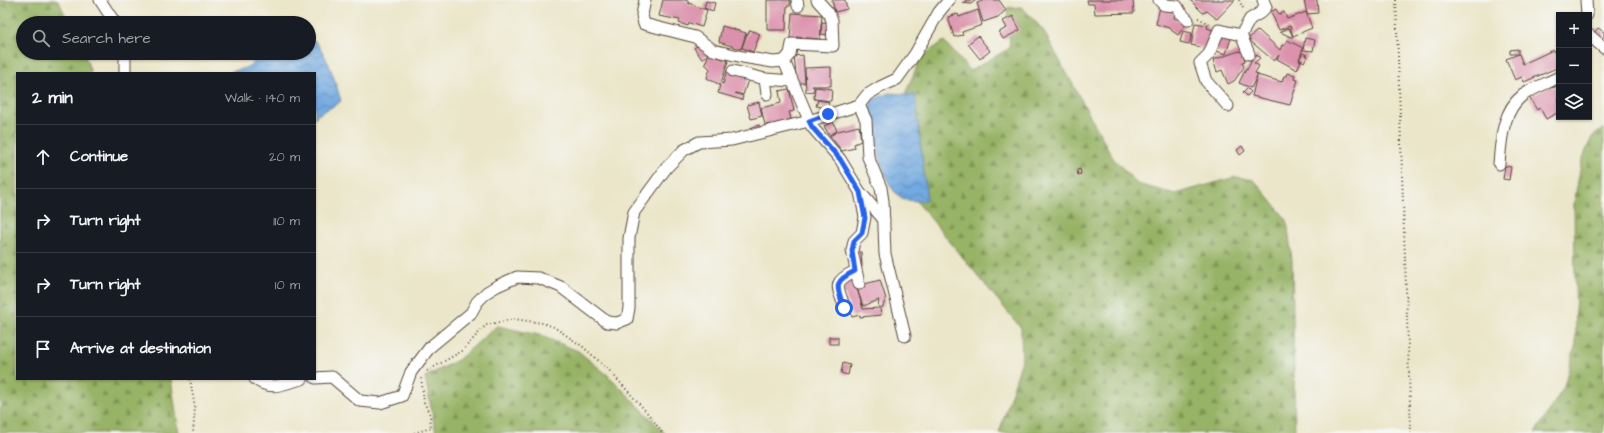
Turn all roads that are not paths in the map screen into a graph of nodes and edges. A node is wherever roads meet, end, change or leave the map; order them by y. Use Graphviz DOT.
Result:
graph roads {
  1 [pos="100,0"];
  2 [pos="645,0"];
  3 [pos="817,0"];
  4 [pos="949,0"];
  5 [pos="1159,0"];
  6 [pos="1263,0"];
  7 [pos="1586,0"];
  8 [pos="1586,12"];
  9 [pos="110,16"];
  10 [pos="1188,20"];
  11 [pos="1241,35"];
  12 [pos="1592,38"];
  13 [pos="1604,48"];
  14 [pos="1250,54"];
  15 [pos="125,60"];
  16 [pos="784,61"];
  17 [pos="734,71"];
  18 [pos="125,72"];
  19 [pos="765,78"];
  20 [pos="1556,79"];
  21 [pos="792,81"];
  22 [pos="767,94"];
  23 [pos="859,105"];
  24 [pos="1228,106"];
  25 [pos="809,121"];
  26 [pos="1499,164"];
  27 [pos="860,192"];
  28 [pos="884,220"];
  29 [pos="855,271"];
  30 [pos="859,284"];
  31 [pos="844,308"];
  32 [pos="905,336"];
  33 [pos="316,378"];
  34 [pos="257,380"];
  35 [pos="299,380"];
  1 -- 9 [label="street"];
  2 -- 16 [label="street"];
  3 -- 16 [label="street"];
  4 -- 23 [label="street"];
  5 -- 10 [label="street"];
  6 -- 11 [label="street"];
  7 -- 8 [label="street"];
  11 -- 14 [label="street"];
  11 -- 24 [label="street"];
  12 -- 13 [label="street"];
  15 -- 18 [label="street"];
  16 -- 21 [label="street"];
  17 -- 19 [label="street"];
  19 -- 21 [label="street"];
  19 -- 22 [label="street"];
  20 -- 26 [label="street"];
  21 -- 25 [label="street"];
  23 -- 25 [label="street"];
  23 -- 28 [label="street"];
  25 -- 27 [label="street"];
  25 -- 33 [label="street"];
  27 -- 28 [label="street"];
  27 -- 29 [label="street"];
  28 -- 32 [label="street"];
  29 -- 30 [label="street"];
  29 -- 31 [label="street"];
  34 -- 35 [label="street"];
}
